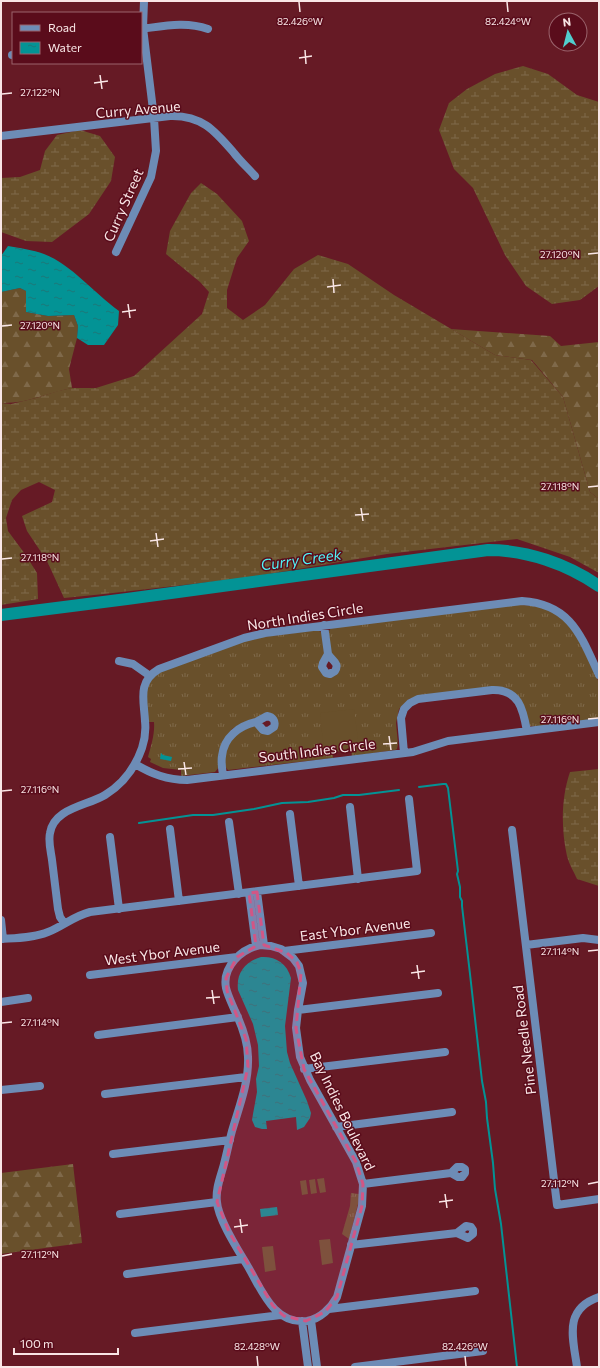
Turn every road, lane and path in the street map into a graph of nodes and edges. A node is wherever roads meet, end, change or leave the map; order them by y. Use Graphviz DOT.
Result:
graph roads {
  1 [pos="144,1"];
  2 [pos="142,29"];
  3 [pos="208,29"];
  4 [pos="154,118"];
  5 [pos="1,136"];
  6 [pos="255,176"];
  7 [pos="116,252"];
  8 [pos="324,625"];
  9 [pos="328,654"];
  10 [pos="119,661"];
  11 [pos="599,675"];
  12 [pos="150,676"];
  13 [pos="256,722"];
  14 [pos="599,722"];
  15 [pos="527,731"];
  16 [pos="404,753"];
  17 [pos="135,764"];
  18 [pos="223,775"];
  19 [pos="409,799"];
  20 [pos="350,807"];
  21 [pos="290,814"];
  22 [pos="230,822"];
  23 [pos="170,829"];
  24 [pos="512,830"];
  25 [pos="110,837"];
  26 [pos="358,879"];
  27 [pos="299,886"];
  28 [pos="253,892"];
  29 [pos="239,894"];
  30 [pos="179,902"];
  31 [pos="119,908"];
  32 [pos="1,920"];
  33 [pos="64,924"];
  34 [pos="430,933"];
  35 [pos="2,939"];
  36 [pos="599,940"];
  37 [pos="526,945"];
  38 [pos="260,946"];
  39 [pos="284,951"];
  40 [pos="237,957"];
  41 [pos="90,975"];
  42 [pos="438,992"];
  43 [pos="28,998"];
  44 [pos="1,1002"];
  45 [pos="298,1010"];
  46 [pos="238,1017"];
  47 [pos="98,1034"];
  48 [pos="445,1052"];
  49 [pos="304,1069"];
  50 [pos="246,1077"];
  51 [pos="40,1086"];
  52 [pos="1,1090"];
  53 [pos="105,1094"];
  54 [pos="452,1112"];
  55 [pos="336,1126"];
  56 [pos="230,1140"];
  57 [pos="112,1154"];
  58 [pos="451,1173"];
  59 [pos="363,1184"];
  60 [pos="599,1199"];
  61 [pos="217,1202"];
  62 [pos="120,1214"];
  63 [pos="457,1233"];
  64 [pos="351,1245"];
  65 [pos="243,1259"];
  66 [pos="127,1274"];
  67 [pos="475,1291"];
  68 [pos="599,1297"];
  69 [pos="328,1309"];
  70 [pos="281,1315"];
  71 [pos="311,1320"];
  72 [pos="302,1321"];
  73 [pos="135,1334"];
  74 [pos="482,1351"];
  75 [pos="308,1367"];
  76 [pos="316,1367"];
  77 [pos="355,1367"];
  78 [pos="577,1367"];
  1 -- 2 [label="street, Curry Street"];
  2 -- 3 [label="street"];
  2 -- 4 [label="street, Curry Street"];
  4 -- 5 [label="street, Curry Avenue"];
  4 -- 6 [label="street, Curry Avenue"];
  4 -- 7 [label="street, Curry Street"];
  8 -- 9 [label="street"];
  8 -- 11 [label="street, North Indies Circle"];
  8 -- 12 [label="street, North Indies Circle"];
  10 -- 12 [label="street"];
  12 -- 17 [label="street"];
  13 -- 18 [label="street"];
  14 -- 15 [label="street, South Indies Circle"];
  15 -- 16 [label="street, South Indies Circle"];
  15 -- 16 [label="street"];
  16 -- 18 [label="street, South Indies Circle"];
  17 -- 18 [label="street, South Indies Circle"];
  17 -- 33 [label="street"];
  19 -- 26 [label="street"];
  20 -- 26 [label="street"];
  21 -- 27 [label="street"];
  22 -- 29 [label="street"];
  23 -- 30 [label="street"];
  24 -- 37 [label="street, Pine Needle Road"];
  25 -- 31 [label="street"];
  26 -- 27 [label="street"];
  27 -- 28 [label="street"];
  28 -- 29 [label="street"];
  28 -- 38 [label="street"];
  29 -- 30 [label="street"];
  30 -- 31 [label="street"];
  31 -- 33 [label="street"];
  32 -- 35 [label="street"];
  33 -- 35 [label="street"];
  34 -- 39 [label="street, East Ybor Avenue"];
  36 -- 37 [label="street"];
  37 -- 60 [label="street, Pine Needle Road"];
  38 -- 39 [label="street, Bay Indies Boulevard"];
  38 -- 40 [label="street"];
  39 -- 45 [label="street, Bay Indies Boulevard"];
  40 -- 41 [label="street, West Ybor Avenue"];
  40 -- 46 [label="street"];
  42 -- 45 [label="street"];
  43 -- 44 [label="street"];
  45 -- 49 [label="street, Bay Indies Boulevard"];
  46 -- 47 [label="street"];
  46 -- 50 [label="street"];
  48 -- 49 [label="street"];
  49 -- 55 [label="street, Bay Indies Boulevard"];
  50 -- 53 [label="street"];
  50 -- 56 [label="street"];
  51 -- 52 [label="street"];
  54 -- 55 [label="street"];
  55 -- 59 [label="street, Bay Indies Boulevard"];
  56 -- 57 [label="street"];
  56 -- 61 [label="street"];
  58 -- 59 [label="street"];
  59 -- 64 [label="street, Bay Indies Boulevard"];
  61 -- 62 [label="street"];
  61 -- 65 [label="street"];
  63 -- 64 [label="street"];
  64 -- 69 [label="street, Bay Indies Boulevard"];
  65 -- 66 [label="street"];
  65 -- 70 [label="street"];
  67 -- 69 [label="street"];
  68 -- 78 [label="street"];
  69 -- 71 [label="street, Bay Indies Boulevard"];
  70 -- 72 [label="street"];
  70 -- 73 [label="street"];
  71 -- 72 [label="street"];
  71 -- 76 [label="street"];
  72 -- 75 [label="street"];
  74 -- 77 [label="street"];
}
